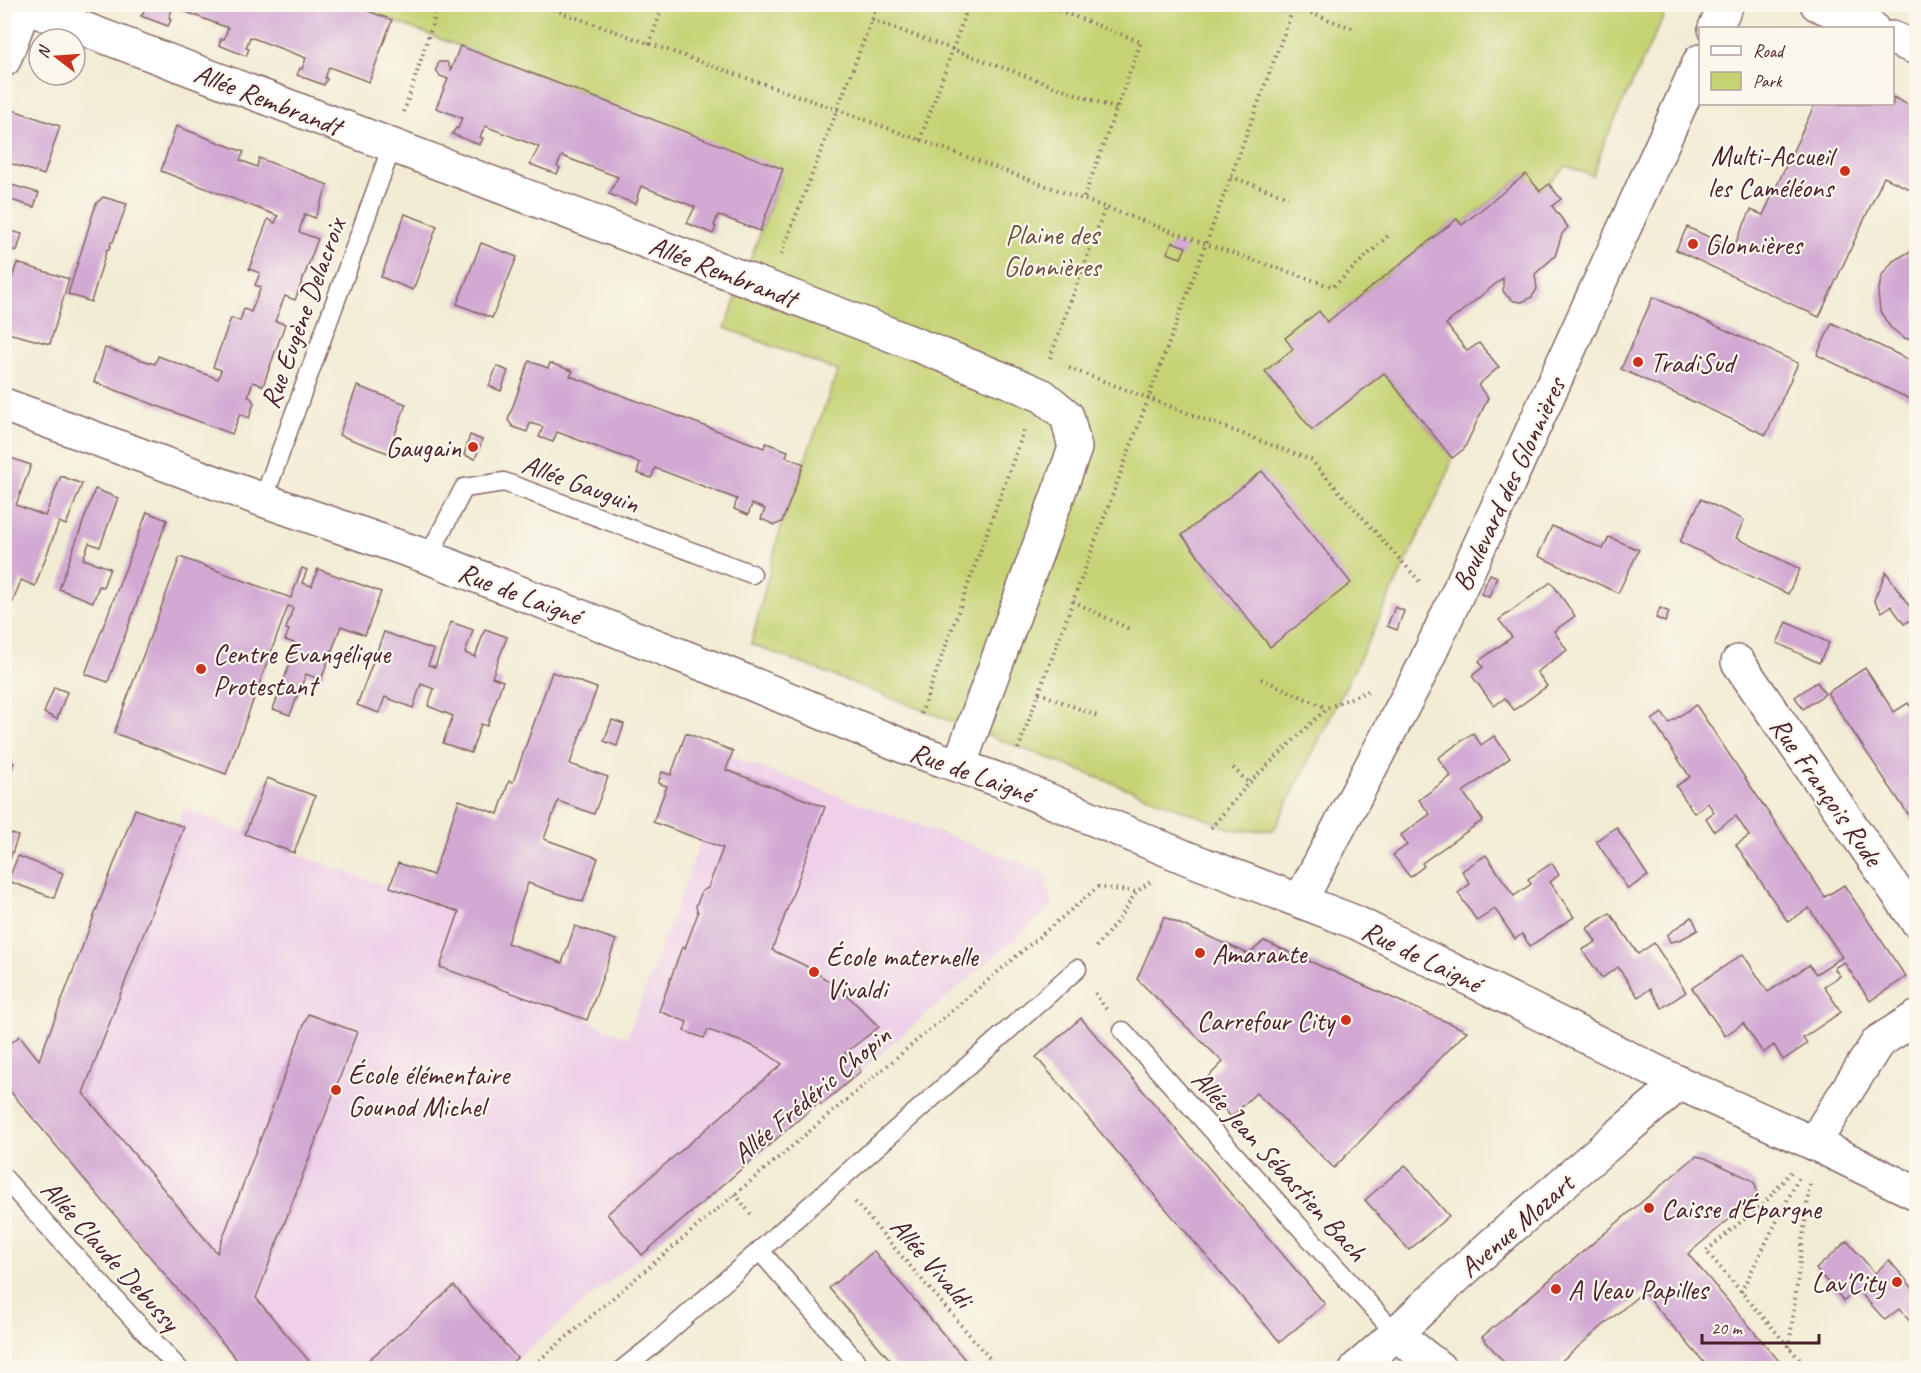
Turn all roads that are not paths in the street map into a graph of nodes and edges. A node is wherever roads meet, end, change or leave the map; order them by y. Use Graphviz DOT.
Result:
graph roads {
  1 [pos="1727,4"];
  2 [pos="1817,4"];
  3 [pos="21,6"];
  4 [pos="1716,27"];
  5 [pos="1870,27"];
  6 [pos="1894,38"];
  7 [pos="1917,48"];
  8 [pos="4,60"];
  9 [pos="1699,65"];
  10 [pos="392,146"];
  11 [pos="4,405"];
  12 [pos="263,500"];
  13 [pos="428,557"];
  14 [pos="752,574"];
  15 [pos="1738,662"];
  16 [pos="958,766"];
  17 [pos="1299,901"];
  18 [pos="1917,920"];
  19 [pos="1077,969"];
  20 [pos="1917,1018"];
  21 [pos="1123,1031"];
  22 [pos="1677,1082"];
  23 [pos="1815,1144"];
  24 [pos="4,1178"];
  25 [pos="1917,1193"];
  26 [pos="760,1251"];
  27 [pos="1397,1335"];
  28 [pos="178,1368"];
  29 [pos="624,1368"];
  30 [pos="862,1368"];
  31 [pos="1357,1368"];
  32 [pos="1439,1368"];
  1 -- 4 [label="street"];
  2 -- 5 [label="street"];
  3 -- 8 [label="street"];
  3 -- 10 [label="street, Allée Rembrandt"];
  6 -- 7 [label="street"];
  9 -- 17 [label="street, Boulevard des Glonnières"];
  10 -- 12 [label="lane, Rue Eugène Delacroix"];
  10 -- 16 [label="street, Allée Rembrandt"];
  11 -- 12 [label="street, Rue de Laigné"];
  12 -- 13 [label="street, Rue de Laigné"];
  13 -- 14 [label="lane, Allée Gauguin"];
  13 -- 16 [label="street, Rue de Laigné"];
  15 -- 18 [label="street, Rue François Rude"];
  16 -- 17 [label="street, Rue de Laigné"];
  17 -- 22 [label="street, Rue de Laigné"];
  19 -- 26 [label="lane"];
  20 -- 23 [label="street"];
  21 -- 27 [label="lane, Allée Jean Sébastien Bach"];
  22 -- 23 [label="street, Rue de Laigné"];
  22 -- 27 [label="street, Avenue Mozart"];
  23 -- 25 [label="street, Rue de Laigné"];
  24 -- 28 [label="lane, Allée Claude Debussy"];
  26 -- 29 [label="lane"];
  26 -- 30 [label="lane"];
  27 -- 31 [label="street, Avenue Mozart"];
  27 -- 32 [label="street"];
}
